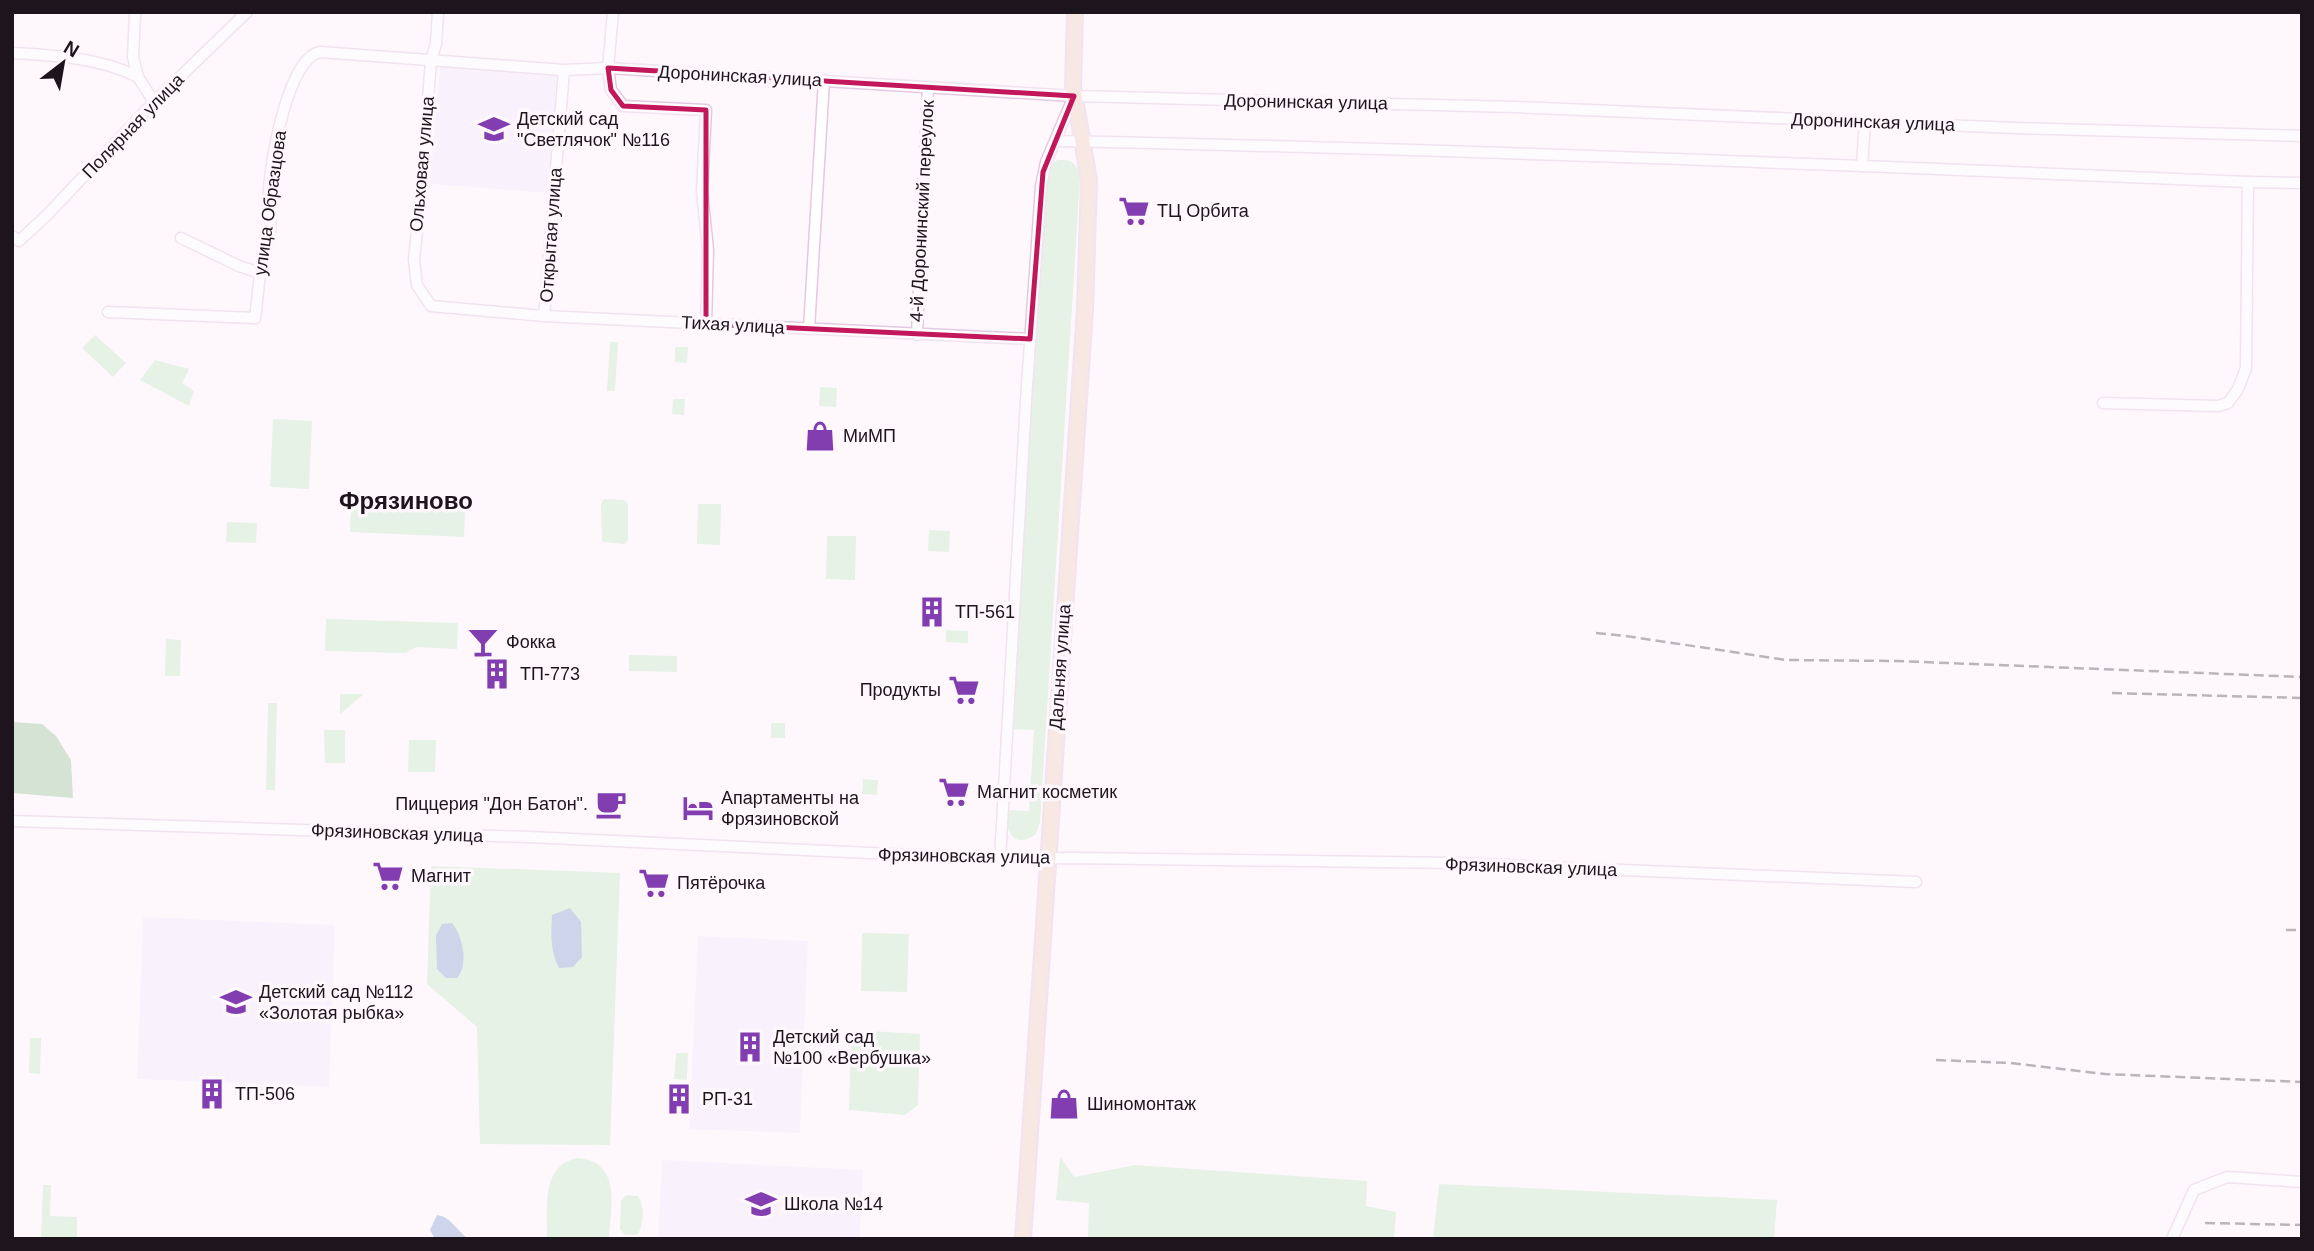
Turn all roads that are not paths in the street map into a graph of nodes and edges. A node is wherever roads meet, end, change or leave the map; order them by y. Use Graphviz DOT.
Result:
graph roads {
  1 [pos="135,12"];
  2 [pos="247,12"];
  3 [pos="438,12"];
  4 [pos="613,12"];
  5 [pos="1075,12"];
  6 [pos="12,52"];
  7 [pos="312,54"];
  8 [pos="431,60"];
  9 [pos="608,68"];
  10 [pos="564,70"];
  11 [pos="138,77"];
  12 [pos="824,80"];
  13 [pos="928,88"];
  14 [pos="1074,96"];
  15 [pos="154,102"];
  16 [pos="1865,122"];
  17 [pos="2302,136"];
  18 [pos="1055,141"];
  19 [pos="1083,142"];
  20 [pos="1862,166"];
  21 [pos="2248,182"];
  22 [pos="2302,183"];
  23 [pos="181,238"];
  24 [pos="16,239"];
  25 [pos="260,273"];
  26 [pos="437,307"];
  27 [pos="108,312"];
  28 [pos="544,316"];
  29 [pos="706,324"];
  30 [pos="809,329"];
  31 [pos="917,335"];
  32 [pos="1030,339"];
  33 [pos="2103,402"];
  34 [pos="12,821"];
  35 [pos="1048,858"];
  36 [pos="1000,859"];
  37 [pos="1916,882"];
  38 [pos="2302,1182"];
  39 [pos="1023,1239"];
  40 [pos="2172,1239"];
  1 -- 11 [label="street"];
  2 -- 15 [label="street, Полярная улица"];
  3 -- 8 [label="street, Ольховая улица"];
  4 -- 9 [label="street"];
  5 -- 14 [label="street, Дальняя улица"];
  6 -- 11 [label="street"];
  7 -- 8 [label="street, Доронинская улица"];
  7 -- 25 [label="street, улица Образцова"];
  8 -- 10 [label="street, Доронинская улица"];
  8 -- 26 [label="street, Ольховая улица"];
  9 -- 10 [label="street, Доронинская улица"];
  9 -- 12 [label="street, Доронинская улица"];
  9 -- 29 [label="street"];
  10 -- 28 [label="street, Открытая улица"];
  11 -- 15 [label="street"];
  12 -- 13 [label="street, Доронинская улица"];
  12 -- 30 [label="street"];
  13 -- 14 [label="street, Доронинская улица"];
  13 -- 31 [label="street, 4-й Доронинский переулок"];
  14 -- 16 [label="street, Доронинская улица"];
  14 -- 18 [label="street, Дальняя улица"];
  14 -- 19 [label="street, Дальняя улица"];
  15 -- 24 [label="street, Полярная улица"];
  16 -- 17 [label="street, Доронинская улица"];
  16 -- 20 [label="street"];
  18 -- 19 [label="street"];
  18 -- 32 [label="street, Дальняя улица"];
  19 -- 20 [label="street"];
  19 -- 35 [label="street, Дальняя улица"];
  20 -- 21 [label="street"];
  21 -- 22 [label="street"];
  21 -- 33 [label="street"];
  23 -- 25 [label="street"];
  25 -- 27 [label="street, улица Образцова"];
  26 -- 28 [label="street, Тихая улица"];
  28 -- 29 [label="street, Тихая улица"];
  29 -- 30 [label="street, Тихая улица"];
  30 -- 31 [label="street, Тихая улица"];
  31 -- 32 [label="street, Тихая улица"];
  32 -- 36 [label="street, Дальняя улица"];
  34 -- 36 [label="street, Фрязиновская улица"];
  35 -- 36 [label="street, Фрязиновская улица"];
  35 -- 37 [label="street, Фрязиновская улица"];
  35 -- 39 [label="street, Дальняя улица"];
  38 -- 40 [label="street"];
}
